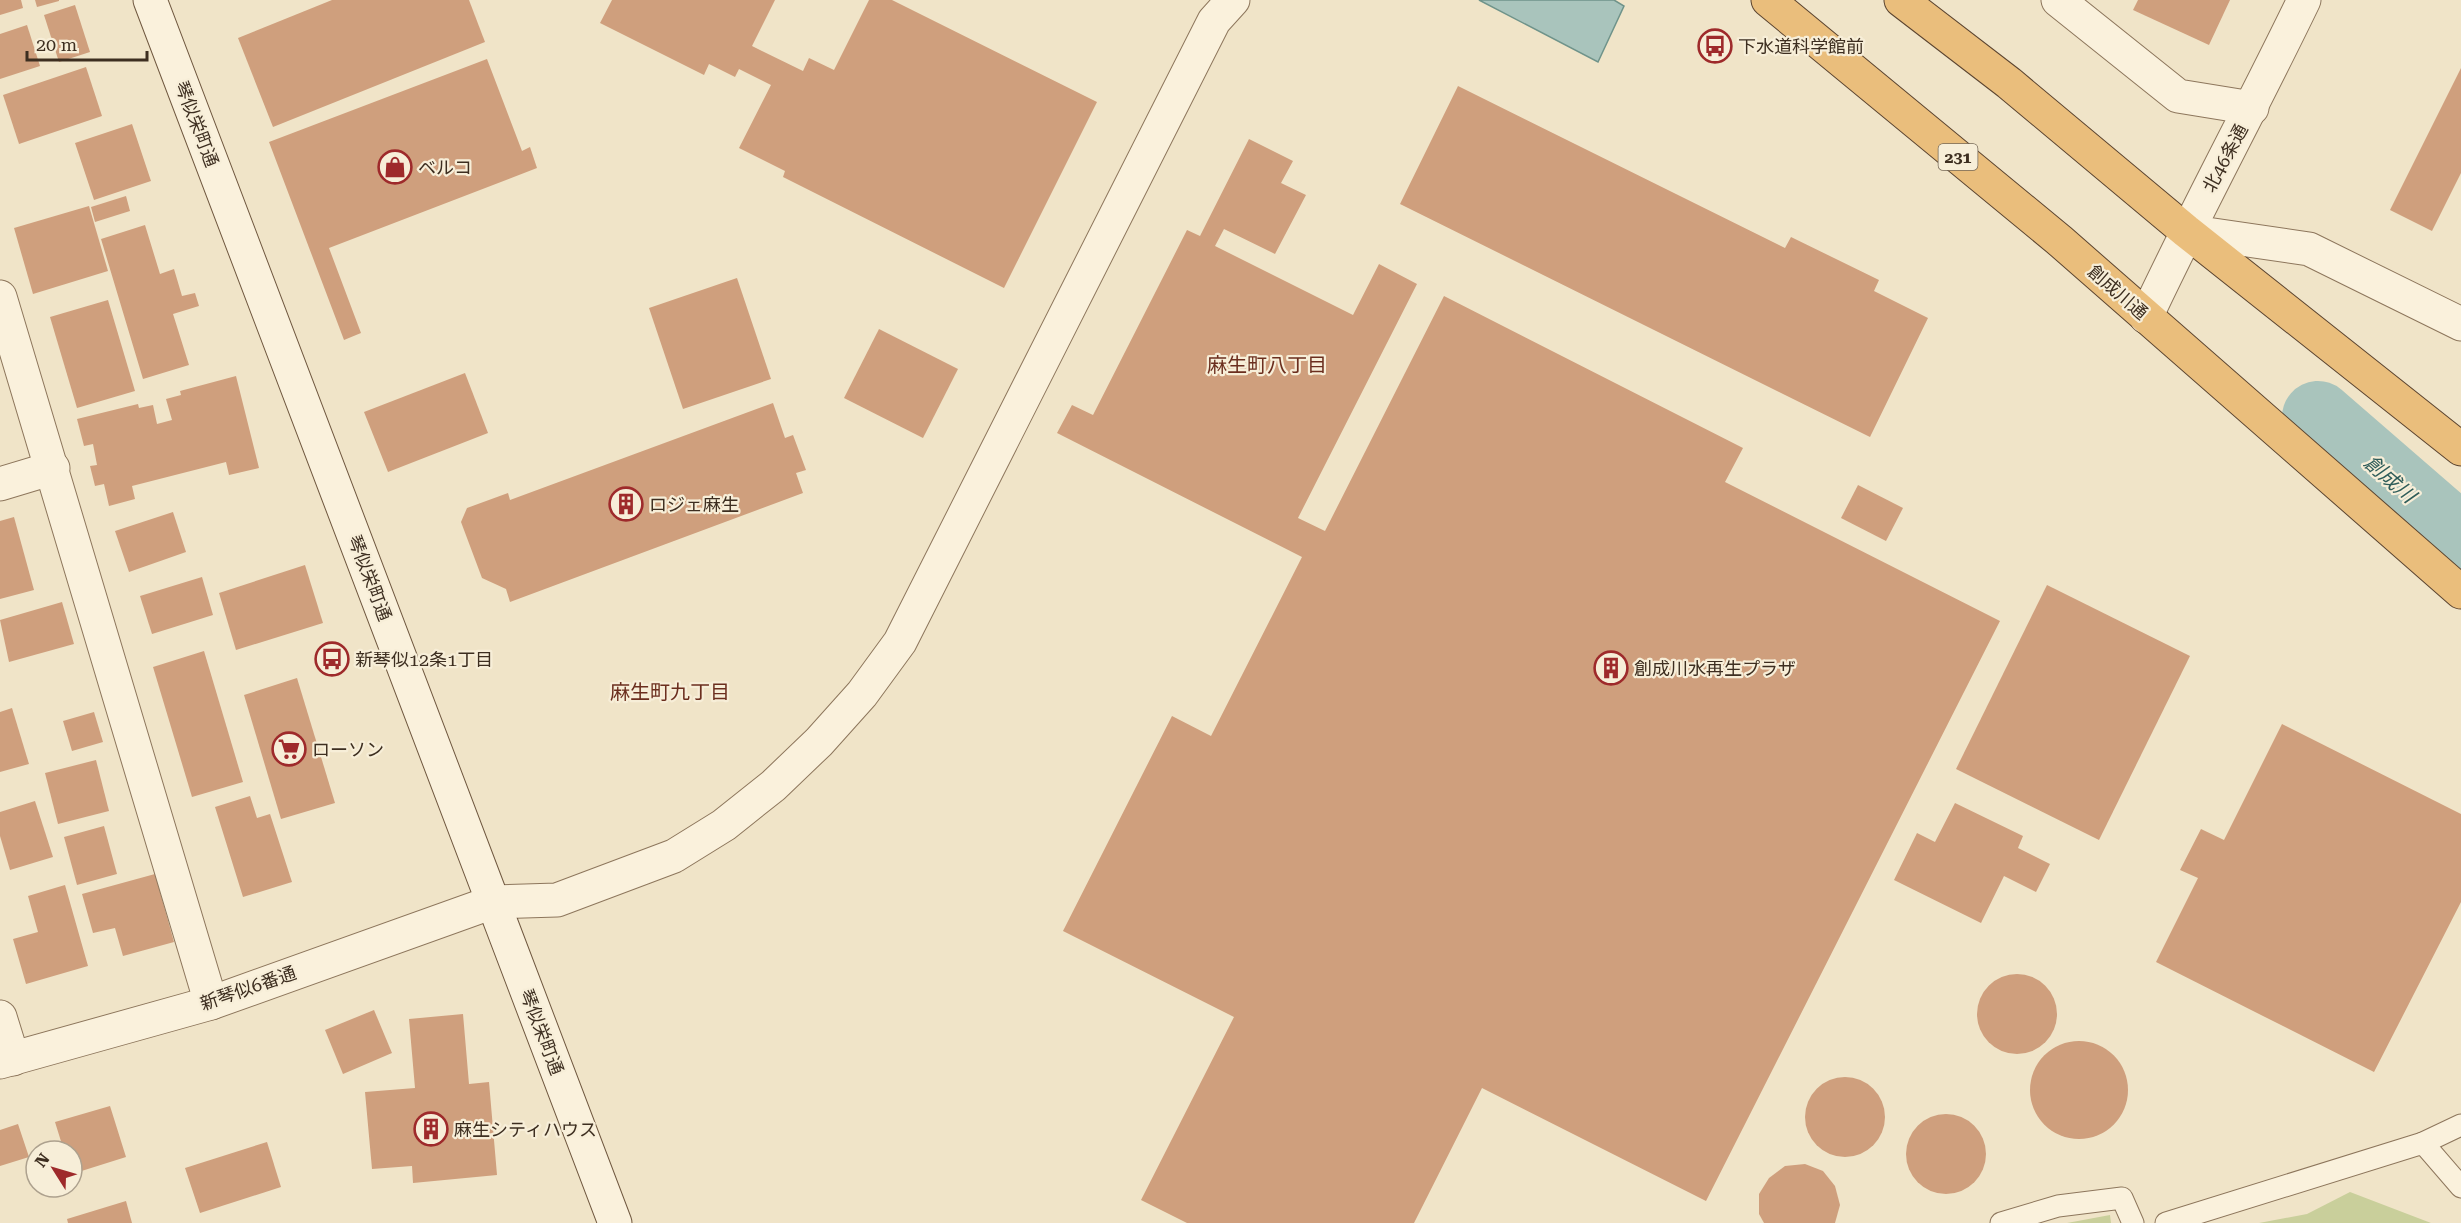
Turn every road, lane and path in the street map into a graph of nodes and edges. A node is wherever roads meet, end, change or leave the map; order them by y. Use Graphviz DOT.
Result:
graph roads {
  1 [pos="150,0"];
  2 [pos="1233,0"];
  3 [pos="1768,0"];
  4 [pos="1901,0"];
  5 [pos="2058,0"];
  6 [pos="2304,0"];
  7 [pos="2252,108"];
  8 [pos="2186,231"];
  9 [pos="0,297"];
  10 [pos="2146,317"];
  11 [pos="2461,324"];
  12 [pos="2461,449"];
  13 [pos="52,468"];
  14 [pos="0,484"];
  15 [pos="2461,592"];
  16 [pos="493,902"];
  17 [pos="211,1003"];
  18 [pos="0,1017"];
  19 [pos="6,1060"];
  20 [pos="2461,1125"];
  21 [pos="2423,1143"];
  22 [pos="2461,1187"];
  23 [pos="615,1223"];
  24 [pos="2001,1223"];
  25 [pos="2133,1223"];
  26 [pos="2166,1223"];
  1 -- 16 [label="street, 琴似栄町通"];
  2 -- 16 [label="street, 新琴似6番通"];
  3 -- 10 [label="highway, 創成川通 / 231"];
  4 -- 8 [label="highway"];
  5 -- 7 [label="street"];
  6 -- 7 [label="street, 北46条通"];
  7 -- 8 [label="street, 北46条通"];
  8 -- 10 [label="street, 北46条通"];
  8 -- 11 [label="street"];
  8 -- 12 [label="highway"];
  9 -- 13 [label="street"];
  10 -- 15 [label="highway, 創成川通 / 231"];
  13 -- 14 [label="street"];
  13 -- 17 [label="street"];
  16 -- 17 [label="street, 新琴似6番通"];
  16 -- 23 [label="street, 琴似栄町通"];
  17 -- 19 [label="street, 新琴似6番通"];
  18 -- 19 [label="street"];
  20 -- 21 [label="lane"];
  21 -- 22 [label="lane"];
  21 -- 26 [label="lane"];
  24 -- 25 [label="lane"];
}
